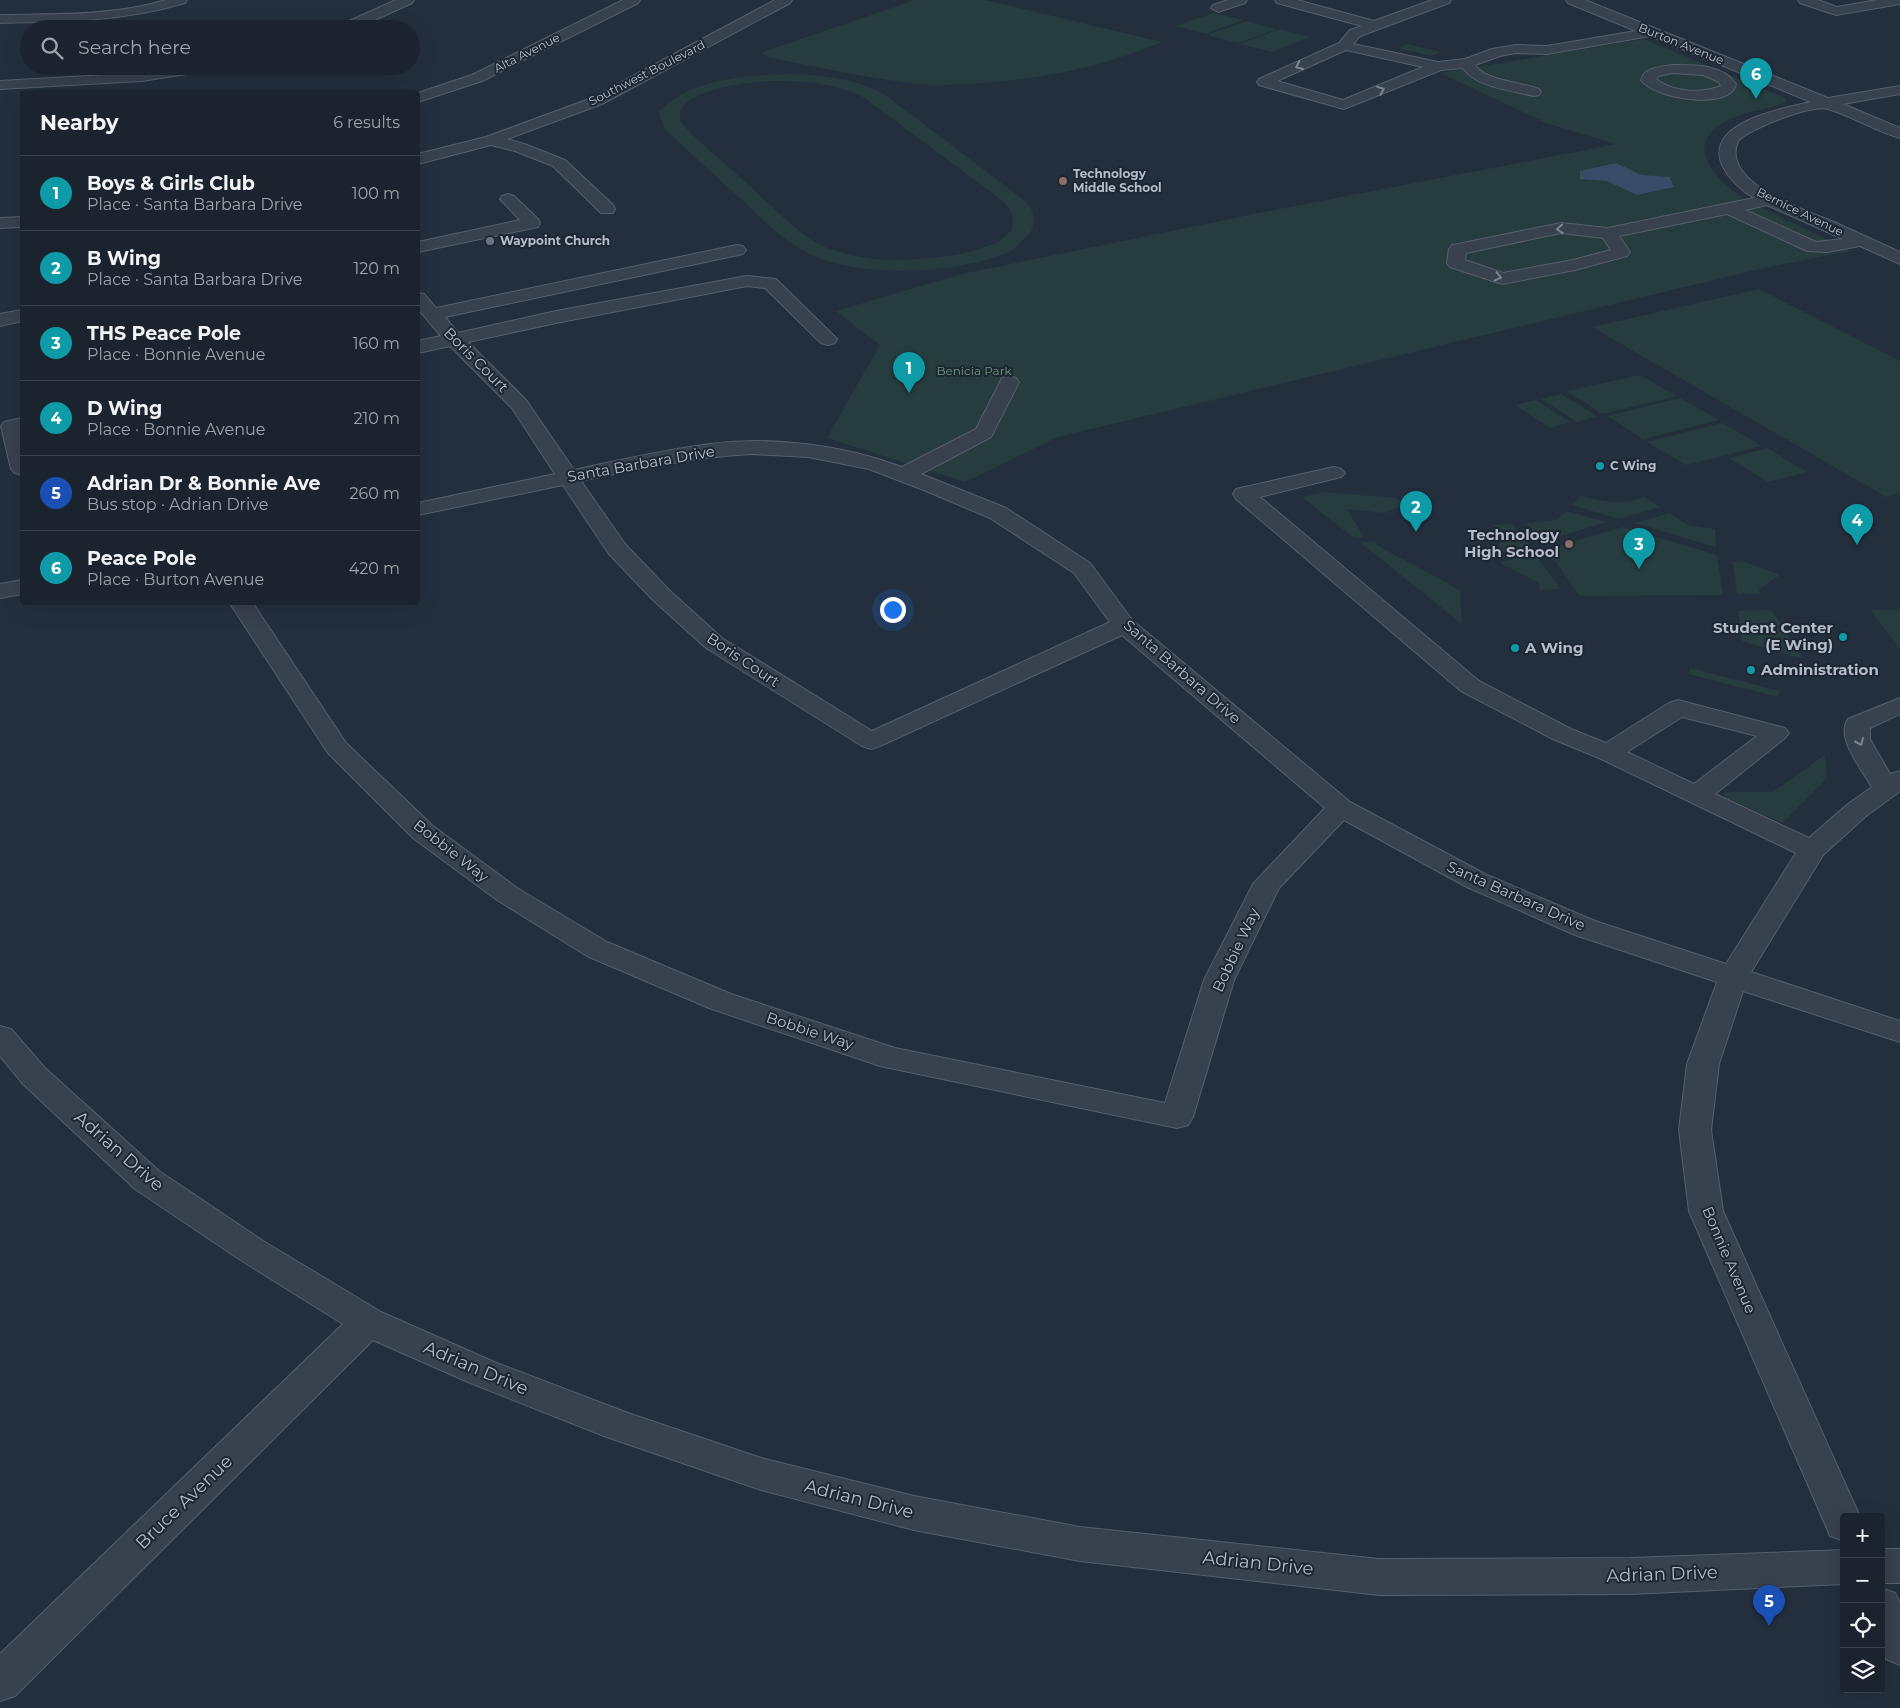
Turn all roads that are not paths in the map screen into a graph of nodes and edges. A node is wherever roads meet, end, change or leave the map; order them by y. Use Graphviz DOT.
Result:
graph roads {
  1 [pos="180,0"];
  2 [pos="406,0"];
  3 [pos="633,0"];
  4 [pos="785,0"];
  5 [pos="1240,0"];
  6 [pos="1282,0"];
  7 [pos="1444,0"];
  8 [pos="1573,0"];
  9 [pos="1805,0"];
  10 [pos="1900,0"];
  11 [pos="1218,8"];
  12 [pos="0,19"];
  13 [pos="363,20"];
  14 [pos="1375,24"];
  15 [pos="1652,32"];
  16 [pos="1344,46"];
  17 [pos="1468,63"];
  18 [pos="1438,66"];
  19 [pos="1749,72"];
  20 [pos="155,75"];
  21 [pos="1719,76"];
  22 [pos="142,77"];
  23 [pos="0,85"];
  24 [pos="145,90"];
  25 [pos="1900,90"];
  26 [pos="1534,92"];
  27 [pos="420,97"];
  28 [pos="1828,104"];
  29 [pos="1900,133"];
  30 [pos="491,140"];
  31 [pos="420,158"];
  32 [pos="508,199"];
  33 [pos="1769,200"];
  34 [pos="607,209"];
  35 [pos="1730,209"];
  36 [pos="20,222"];
  37 [pos="0,223"];
  38 [pos="1608,233"];
  39 [pos="1861,240"];
  40 [pos="420,247"];
  41 [pos="738,250"];
  42 [pos="1900,259"];
  43 [pos="420,300"];
  44 [pos="432,314"];
  45 [pos="20,316"];
  46 [pos="0,320"];
  47 [pos="454,339"];
  48 [pos="828,339"];
  49 [pos="420,347"];
  50 [pos="1009,382"];
  51 [pos="20,424"];
  52 [pos="20,461"];
  53 [pos="1334,473"];
  54 [pos="903,475"];
  55 [pos="569,477"];
  56 [pos="420,509"];
  57 [pos="20,587"];
  58 [pos="0,591"];
  59 [pos="242,605"];
  60 [pos="1124,625"];
  61 [pos="1900,706"];
  62 [pos="1608,753"];
  63 [pos="1893,784"];
  64 [pos="1697,796"];
  65 [pos="1341,808"];
  66 [pos="1812,850"];
  67 [pos="1733,977"];
  68 [pos="1900,1032"];
  69 [pos="0,1036"];
  70 [pos="368,1322"];
  71 [pos="1840,1515"];
  72 [pos="1885,1566"];
  73 [pos="1900,1566"];
  74 [pos="1840,1567"];
  75 [pos="1885,1614"];
  76 [pos="1900,1646"];
  77 [pos="0,1682"];
  1 -- 12 [label="street"];
  2 -- 13 [label="street"];
  3 -- 27 [label="street, Alta Avenue"];
  4 -- 30 [label="street, Southwest Boulevard"];
  5 -- 11 [label="street"];
  6 -- 14 [label="street"];
  7 -- 14 [label="street"];
  8 -- 15 [label="street, Burton Avenue"];
  9 -- 10 [label="street"];
  14 -- 16 [label="street"];
  15 -- 17 [label="street"];
  15 -- 19 [label="street, Burton Avenue"];
  16 -- 18 [label="street"];
  16 -- 18 [label="street, one-way"];
  17 -- 18 [label="street"];
  17 -- 26 [label="street"];
  19 -- 21 [label="street"];
  19 -- 28 [label="street, Burton Avenue"];
  20 -- 22 [label="street"];
  22 -- 23 [label="street"];
  22 -- 24 [label="street"];
  25 -- 28 [label="street, Bernice Avenue"];
  28 -- 29 [label="street, Burton Avenue"];
  28 -- 33 [label="street, Bernice Avenue"];
  30 -- 31 [label="street, Southwest Boulevard"];
  30 -- 34 [label="street"];
  32 -- 40 [label="street"];
  33 -- 35 [label="street"];
  33 -- 39 [label="street, Bernice Avenue"];
  35 -- 38 [label="street"];
  35 -- 39 [label="street"];
  36 -- 37 [label="street"];
  38 -- 38 [label="street, one-way"];
  39 -- 42 [label="street, Bernice Avenue"];
  41 -- 44 [label="street"];
  43 -- 44 [label="street, Boris Court"];
  44 -- 47 [label="street, Boris Court"];
  45 -- 46 [label="street"];
  47 -- 48 [label="street"];
  47 -- 49 [label="street"];
  47 -- 55 [label="street, Boris Court"];
  50 -- 54 [label="street"];
  51 -- 52 [label="street"];
  53 -- 62 [label="street"];
  54 -- 55 [label="street, Santa Barbara Drive"];
  54 -- 60 [label="street, Santa Barbara Drive"];
  55 -- 56 [label="street, Santa Barbara Drive"];
  55 -- 60 [label="street, Boris Court"];
  57 -- 58 [label="street"];
  59 -- 65 [label="street, Bobbie Way"];
  60 -- 65 [label="street, Santa Barbara Drive"];
  61 -- 63 [label="street, one-way"];
  62 -- 64 [label="street"];
  62 -- 64 [label="street"];
  63 -- 66 [label="street, Bonnie Avenue"];
  64 -- 66 [label="street"];
  65 -- 67 [label="street, Santa Barbara Drive"];
  66 -- 67 [label="street, Bonnie Avenue"];
  67 -- 68 [label="street, Santa Barbara Drive"];
  67 -- 71 [label="street, Bonnie Avenue"];
  69 -- 70 [label="street, Adrian Drive"];
  70 -- 74 [label="street, Adrian Drive"];
  70 -- 77 [label="street, Bruce Avenue"];
  72 -- 73 [label="street"];
  75 -- 76 [label="street"];
}
